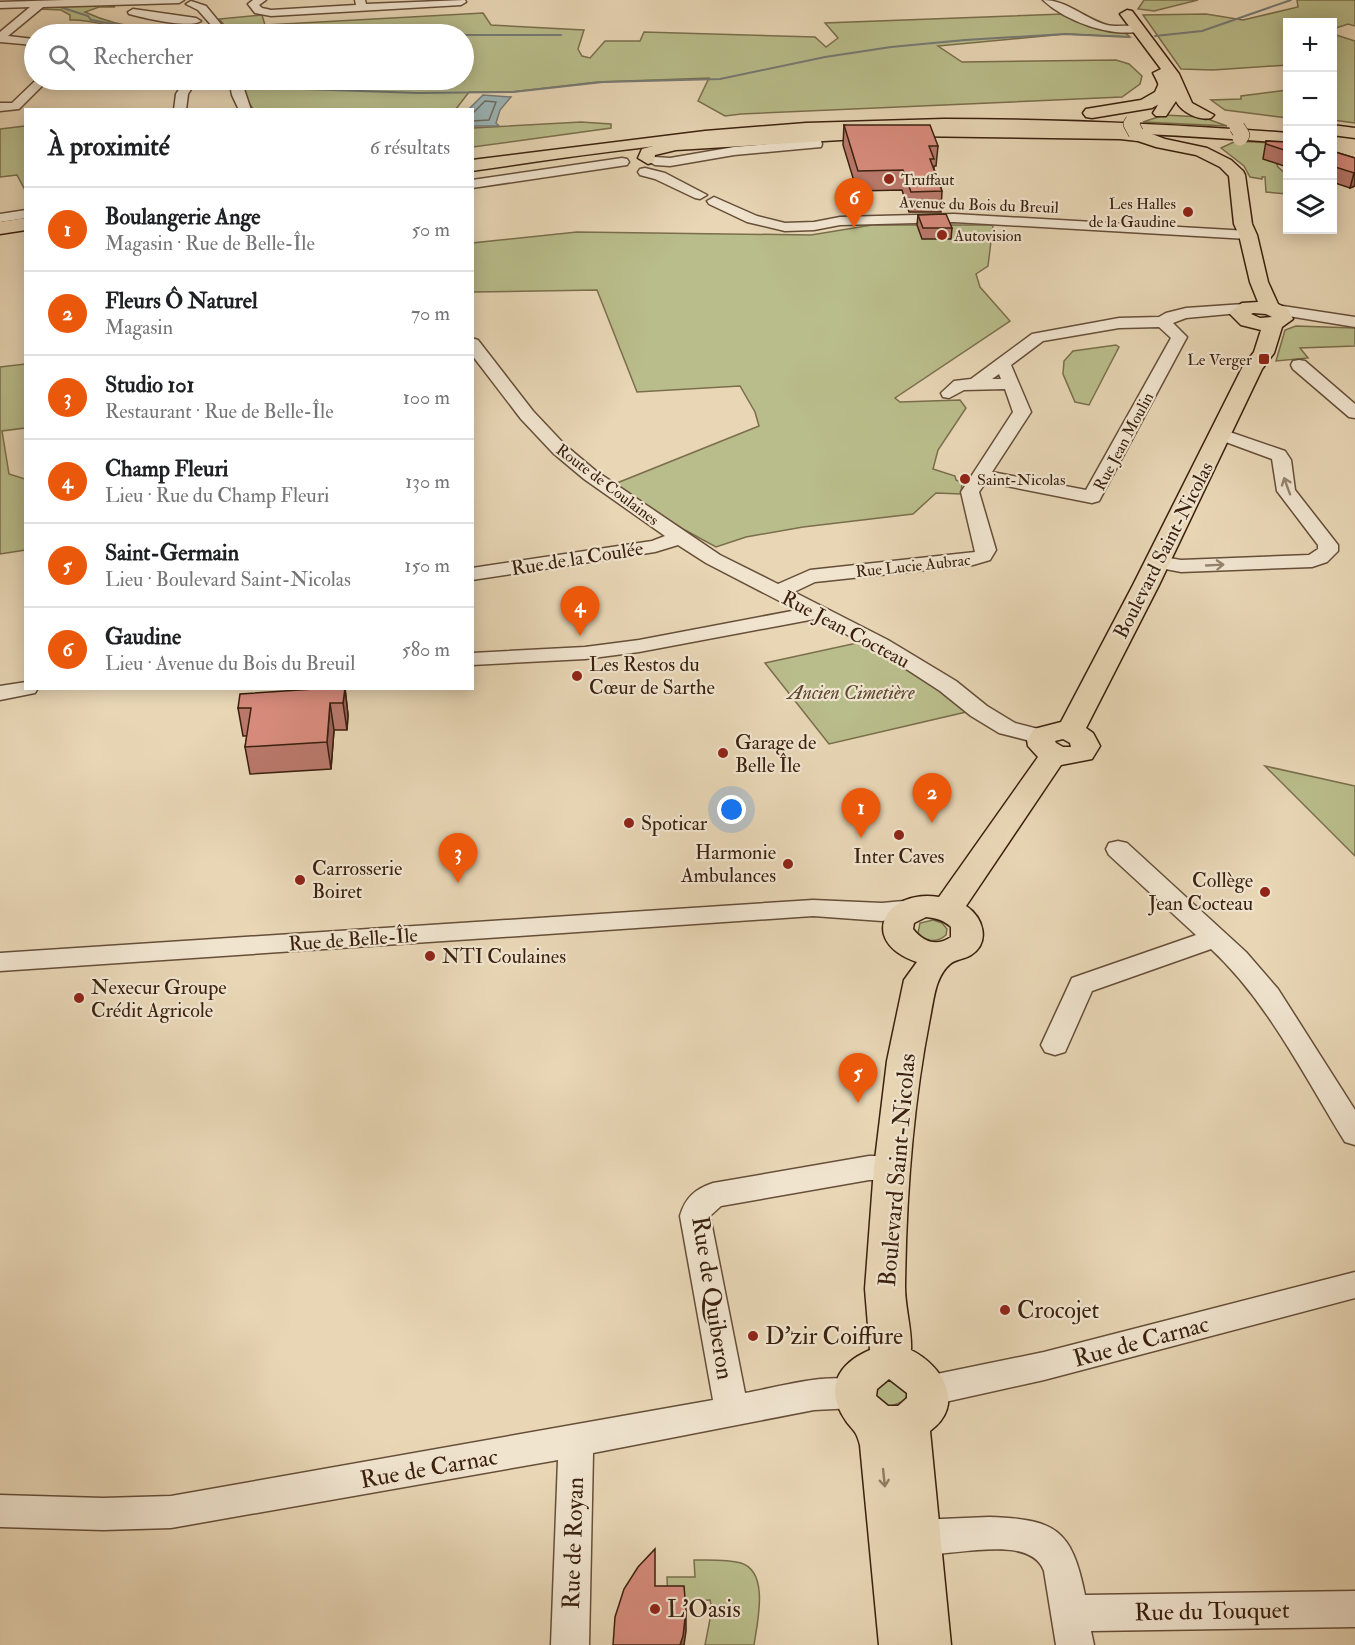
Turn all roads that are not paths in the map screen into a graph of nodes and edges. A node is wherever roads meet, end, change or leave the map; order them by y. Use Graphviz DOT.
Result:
graph roads {
  1 [pos="261,0"];
  2 [pos="1048,0"];
  3 [pos="161,1"];
  4 [pos="194,2"];
  5 [pos="461,2"];
  6 [pos="121,3"];
  7 [pos="361,3"];
  8 [pos="0,5"];
  9 [pos="39,5"];
  10 [pos="1130,20"];
  11 [pos="196,21"];
  12 [pos="215,24"];
  13 [pos="0,37"];
  14 [pos="24,41"];
  15 [pos="1166,84"];
  16 [pos="31,90"];
  17 [pos="183,90"];
  18 [pos="236,90"];
  19 [pos="0,107"];
  20 [pos="180,108"];
  21 [pos="244,108"];
  22 [pos="1161,113"];
  23 [pos="1008,114"];
  24 [pos="1206,115"];
  25 [pos="1138,127"];
  26 [pos="1283,128"];
  27 [pos="1337,131"];
  28 [pos="881,132"];
  29 [pos="1042,132"];
  30 [pos="716,133"];
  31 [pos="1355,133"];
  32 [pos="1234,135"];
  33 [pos="1283,136"];
  34 [pos="1283,143"];
  35 [pos="816,144"];
  36 [pos="1188,147"];
  37 [pos="474,160"];
  38 [pos="474,166"];
  39 [pos="656,167"];
  40 [pos="474,184"];
  41 [pos="1241,210"];
  42 [pos="24,214"];
  43 [pos="0,218"];
  44 [pos="24,224"];
  45 [pos="0,228"];
  46 [pos="24,231"];
  47 [pos="1248,235"];
  48 [pos="0,236"];
  49 [pos="24,236"];
  50 [pos="1259,282"];
  51 [pos="1246,314"];
  52 [pos="1275,316"];
  53 [pos="1163,322"];
  54 [pos="1355,322"];
  55 [pos="474,346"];
  56 [pos="1002,364"];
  57 [pos="1299,365"];
  58 [pos="1252,368"];
  59 [pos="975,384"];
  60 [pos="1012,384"];
  61 [pos="949,393"];
  62 [pos="1355,413"];
  63 [pos="1221,434"];
  64 [pos="982,476"];
  65 [pos="680,538"];
  66 [pos="1157,562"];
  67 [pos="474,574"];
  68 [pos="778,592"];
  69 [pos="818,612"];
  70 [pos="474,659"];
  71 [pos="24,689"];
  72 [pos="0,693"];
  73 [pos="1055,741"];
  74 [pos="1118,849"];
  75 [pos="947,910"];
  76 [pos="1215,938"];
  77 [pos="917,945"];
  78 [pos="0,962"];
  79 [pos="1054,1045"];
  80 [pos="1355,1134"];
  81 [pos="893,1168"];
  82 [pos="1355,1285"];
  83 [pos="891,1407"];
  84 [pos="732,1412"];
  85 [pos="576,1441"];
  86 [pos="0,1511"];
  87 [pos="917,1537"];
  88 [pos="1355,1609"];
  89 [pos="1072,1629"];
  90 [pos="570,1645"];
  91 [pos="902,1645"];
  92 [pos="928,1645"];
  1 -- 7 [label="street"];
  2 -- 10 [label="street"];
  3 -- 4 [label="street"];
  3 -- 6 [label="street"];
  4 -- 12 [label="street"];
  5 -- 7 [label="street"];
  6 -- 9 [label="street"];
  6 -- 11 [label="street"];
  8 -- 9 [label="street"];
  9 -- 13 [label="street"];
  10 -- 15 [label="main road"];
  10 -- 24 [label="main road"];
  13 -- 14 [label="street"];
  15 -- 22 [label="main road"];
  15 -- 23 [label="highway"];
  16 -- 19 [label="street"];
  17 -- 20 [label="street"];
  18 -- 21 [label="street"];
  22 -- 24 [label="main road"];
  22 -- 25 [label="main road"];
  23 -- 25 [label="highway"];
  23 -- 30 [label="highway"];
  24 -- 32 [label="main road"];
  25 -- 29 [label="main road"];
  25 -- 36 [label="main road"];
  26 -- 32 [label="highway"];
  27 -- 31 [label="highway"];
  28 -- 29 [label="main road"];
  28 -- 30 [label="highway"];
  28 -- 39 [label="main road"];
  29 -- 41 [label="main road"];
  30 -- 33 [label="highway"];
  30 -- 37 [label="highway"];
  30 -- 38 [label="highway"];
  32 -- 34 [label="highway"];
  32 -- 36 [label="main road"];
  32 -- 47 [label="main road"];
  35 -- 39 [label="street"];
  36 -- 41 [label="main road"];
  39 -- 40 [label="street"];
  39 -- 47 [label="street, Avenue du Bois du Breuil"];
  41 -- 47 [label="main road"];
  42 -- 43 [label="street"];
  44 -- 45 [label="highway"];
  46 -- 48 [label="highway"];
  47 -- 50 [label="main road"];
  48 -- 49 [label="highway"];
  50 -- 51 [label="main road"];
  50 -- 52 [label="main road"];
  51 -- 52 [label="main road"];
  51 -- 53 [label="street"];
  51 -- 58 [label="main road, Boulevard Saint-Nicolas"];
  52 -- 54 [label="street"];
  52 -- 58 [label="main road, Boulevard Saint-Nicolas"];
  53 -- 56 [label="street"];
  53 -- 64 [label="street, Rue Jean Moulin"];
  55 -- 65 [label="street, Route de Coulaines"];
  56 -- 59 [label="street"];
  56 -- 60 [label="street, Rue Lucie Aubrac"];
  57 -- 62 [label="street"];
  58 -- 63 [label="main road, Boulevard Saint-Nicolas"];
  59 -- 60 [label="street"];
  59 -- 61 [label="street"];
  60 -- 64 [label="street, Rue Lucie Aubrac"];
  63 -- 66 [label="main road, Boulevard Saint-Nicolas"];
  66 -- 63 [label="street, one-way"];
  64 -- 68 [label="street, Rue Lucie Aubrac"];
  65 -- 67 [label="street, Rue de la Coulée"];
  65 -- 68 [label="street, Rue Jean Cocteau"];
  66 -- 73 [label="main road, Boulevard Saint-Nicolas"];
  68 -- 69 [label="street, Rue Jean Cocteau"];
  69 -- 70 [label="street"];
  69 -- 73 [label="street, Rue Jean Cocteau"];
  71 -- 72 [label="street"];
  73 -- 75 [label="main road, Boulevard Saint-Nicolas"];
  74 -- 76 [label="street"];
  75 -- 77 [label="main road"];
  75 -- 77 [label="main road"];
  76 -- 79 [label="street"];
  76 -- 80 [label="street"];
  77 -- 78 [label="street, Rue de Belle-Île"];
  77 -- 81 [label="main road, Boulevard Saint-Nicolas"];
  81 -- 83 [label="main road, Boulevard Saint-Nicolas"];
  81 -- 84 [label="street, Rue de Quiberon"];
  82 -- 83 [label="street, Rue de Carnac"];
  83 -- 84 [label="street, Rue de Carnac"];
  83 -- 87 [label="main road"];
  83 -- 91 [label="main road, one-way"];
  84 -- 85 [label="street, Rue de Carnac"];
  85 -- 86 [label="street, Rue de Carnac"];
  85 -- 90 [label="street, Rue de Royan"];
  87 -- 89 [label="street"];
  87 -- 92 [label="main road"];
  88 -- 89 [label="street, Rue du Touquet"];
}
